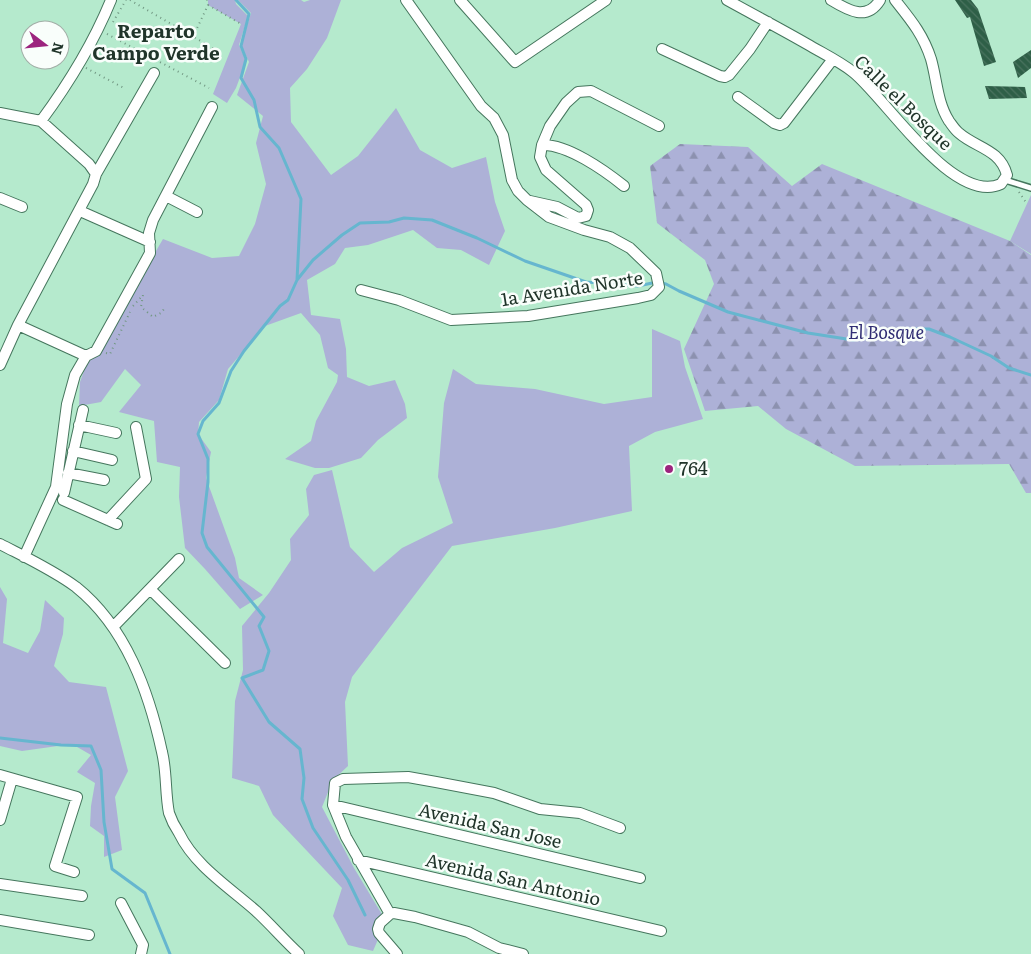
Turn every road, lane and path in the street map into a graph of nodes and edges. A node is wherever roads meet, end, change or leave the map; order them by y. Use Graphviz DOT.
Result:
graph roads {
  1 [pos="111,0"];
  2 [pos="126,0"];
  3 [pos="130,0"];
  4 [pos="207,0"];
  5 [pos="406,0"];
  6 [pos="460,0"];
  7 [pos="606,0"];
  8 [pos="727,0"];
  9 [pos="831,0"];
  10 [pos="880,0"];
  11 [pos="895,0"];
  12 [pos="208,5"];
  13 [pos="768,22"];
  14 [pos="241,24"];
  15 [pos="111,25"];
  16 [pos="106,34"];
  17 [pos="193,36"];
  18 [pos="662,49"];
  19 [pos="216,50"];
  20 [pos="833,59"];
  21 [pos="86,68"];
  22 [pos="154,73"];
  23 [pos="124,88"];
  24 [pos="208,88"];
  25 [pos="738,97"];
  26 [pos="212,107"];
  27 [pos="0,113"];
  28 [pos="41,121"];
  29 [pos="658,126"];
  30 [pos="542,145"];
  31 [pos="96,174"];
  32 [pos="1004,180"];
  33 [pos="624,186"];
  34 [pos="1031,188"];
  35 [pos="166,196"];
  36 [pos="0,198"];
  37 [pos="527,200"];
  38 [pos="22,207"];
  39 [pos="80,211"];
  40 [pos="197,212"];
  41 [pos="150,242"];
  42 [pos="361,290"];
  43 [pos="164,309"];
  44 [pos="18,326"];
  45 [pos="96,351"];
  46 [pos="86,356"];
  47 [pos="0,365"];
  48 [pos="83,410"];
  49 [pos="79,425"];
  50 [pos="136,427"];
  51 [pos="116,433"];
  52 [pos="73,451"];
  53 [pos="112,460"];
  54 [pos="68,474"];
  55 [pos="104,480"];
  56 [pos="0,544"];
  57 [pos="24,557"];
  58 [pos="179,559"];
  59 [pos="150,589"];
  60 [pos="113,627"];
  61 [pos="225,663"];
  62 [pos="0,775"];
  63 [pos="12,779"];
  64 [pos="333,806"];
  65 [pos="0,820"];
  66 [pos="620,828"];
  67 [pos="358,860"];
  68 [pos="74,872"];
  69 [pos="640,878"];
  70 [pos="0,884"];
  71 [pos="82,896"];
  72 [pos="121,904"];
  73 [pos="390,914"];
  74 [pos="0,920"];
  75 [pos="661,931"];
  76 [pos="89,935"];
  77 [pos="141,954"];
  78 [pos="299,954"];
  79 [pos="397,954"];
  80 [pos="523,954"];
  1 -- 28 [label="street"];
  2 -- 15 [label="path"];
  3 -- 17 [label="path"];
  4 -- 12 [label="path"];
  5 -- 37 [label="street, 1a Avenida Norte"];
  6 -- 7 [label="street"];
  8 -- 13 [label="street, Calle el Bosque"];
  9 -- 10 [label="street"];
  11 -- 32 [label="street"];
  12 -- 14 [label="path"];
  12 -- 17 [label="path"];
  13 -- 18 [label="street"];
  13 -- 20 [label="street, Calle el Bosque"];
  16 -- 24 [label="path"];
  17 -- 19 [label="path"];
  20 -- 25 [label="street"];
  20 -- 32 [label="street, Calle el Bosque"];
  21 -- 23 [label="path"];
  22 -- 31 [label="street"];
  26 -- 35 [label="street"];
  27 -- 28 [label="street"];
  28 -- 31 [label="street"];
  29 -- 30 [label="street"];
  30 -- 33 [label="street"];
  30 -- 37 [label="street"];
  31 -- 39 [label="street"];
  32 -- 34 [label="lane"];
  35 -- 40 [label="street"];
  35 -- 41 [label="street"];
  36 -- 38 [label="street"];
  37 -- 42 [label="street, 1a Avenida Norte"];
  39 -- 41 [label="street"];
  39 -- 44 [label="street"];
  41 -- 45 [label="street"];
  43 -- 45 [label="path"];
  44 -- 46 [label="street"];
  44 -- 47 [label="street"];
  45 -- 46 [label="street"];
  46 -- 57 [label="street"];
  48 -- 49 [label="street"];
  49 -- 51 [label="street"];
  49 -- 52 [label="street"];
  50 -- 54 [label="street"];
  52 -- 53 [label="street"];
  52 -- 54 [label="street"];
  54 -- 55 [label="street"];
  56 -- 57 [label="street"];
  57 -- 60 [label="street"];
  58 -- 59 [label="street"];
  59 -- 60 [label="street"];
  59 -- 61 [label="street"];
  60 -- 78 [label="street"];
  62 -- 63 [label="street"];
  63 -- 65 [label="street"];
  63 -- 68 [label="street"];
  64 -- 66 [label="street"];
  64 -- 67 [label="street"];
  64 -- 69 [label="street, Avenida San Jose"];
  67 -- 73 [label="street"];
  67 -- 75 [label="street, Avenida San Antonio"];
  70 -- 71 [label="street"];
  72 -- 77 [label="street"];
  73 -- 79 [label="street"];
  73 -- 80 [label="street"];
  74 -- 76 [label="street"];
}
